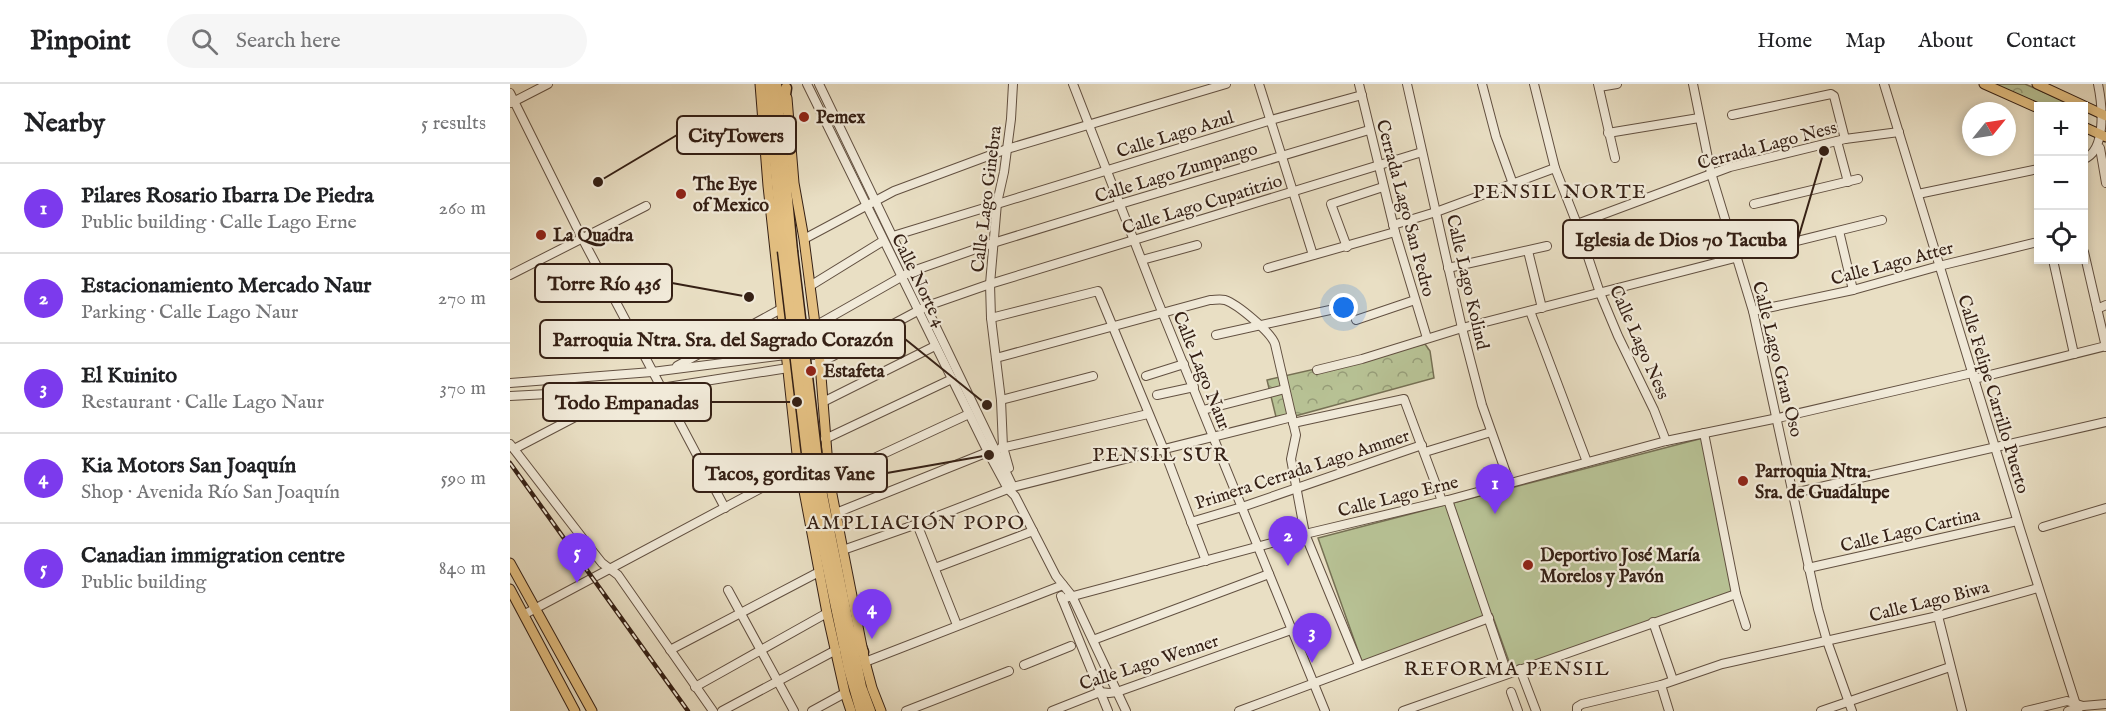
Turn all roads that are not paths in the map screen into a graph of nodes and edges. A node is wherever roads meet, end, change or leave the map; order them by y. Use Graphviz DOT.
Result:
graph roads {
  1 [pos="548,84"];
  2 [pos="807,84"];
  3 [pos="819,84"];
  4 [pos="1014,84"];
  5 [pos="1073,84"];
  6 [pos="1226,84"];
  7 [pos="1259,84"];
  8 [pos="1359,84"];
  9 [pos="1407,84"];
  10 [pos="1482,84"];
  11 [pos="1534,84"];
  12 [pos="1617,84"];
  13 [pos="1693,84"];
  14 [pos="1884,84"];
  15 [pos="1984,84"];
  16 [pos="2037,84"];
  17 [pos="2098,84"];
  18 [pos="782,85"];
  19 [pos="1598,86"];
  20 [pos="763,87"];
  21 [pos="510,93"];
  22 [pos="1362,95"];
  23 [pos="512,103"];
  24 [pos="2034,106"];
  25 [pos="1732,115"];
  26 [pos="2106,116"];
  27 [pos="1700,118"];
  28 [pos="1271,120"];
  29 [pos="1090,124"];
  30 [pos="776,126"];
  31 [pos="1369,130"];
  32 [pos="2088,130"];
  33 [pos="1899,132"];
  34 [pos="1608,133"];
  35 [pos="2105,137"];
  36 [pos="1845,139"];
  37 [pos="1837,141"];
  38 [pos="2100,148"];
  39 [pos="1007,149"];
  40 [pos="1422,152"];
  41 [pos="1282,156"];
  42 [pos="1615,158"];
  43 [pos="2088,158"];
  44 [pos="1377,165"];
  45 [pos="1555,168"];
  46 [pos="1108,170"];
  47 [pos="2034,171"];
  48 [pos="1711,173"];
  49 [pos="1858,179"];
  50 [pos="1848,182"];
  51 [pos="2106,183"];
  52 [pos="1513,184"];
  53 [pos="1383,186"];
  54 [pos="1292,192"];
  55 [pos="1918,194"];
  56 [pos="875,201"];
  57 [pos="997,203"];
  58 [pos="1120,204"];
  59 [pos="1754,204"];
  60 [pos="646,206"];
  61 [pos="866,206"];
  62 [pos="1436,212"];
  63 [pos="1882,220"];
  64 [pos="1577,224"];
  65 [pos="1394,229"];
  66 [pos="1839,231"];
  67 [pos="893,236"];
  68 [pos="582,238"];
  69 [pos="804,239"];
  70 [pos="1134,240"];
  71 [pos="883,241"];
  72 [pos="993,243"];
  73 [pos="2034,243"];
  74 [pos="1197,245"];
  75 [pos="1547,246"];
  76 [pos="1777,246"];
  77 [pos="1347,247"];
  78 [pos="1528,251"];
  79 [pos="1313,255"];
  80 [pos="1735,258"];
  81 [pos="1142,260"];
  82 [pos="2054,264"];
  83 [pos="2087,264"];
  84 [pos="1939,266"];
  85 [pos="1268,268"];
  86 [pos="1448,268"];
  87 [pos="910,272"];
  88 [pos="510,275"];
  89 [pos="901,276"];
  90 [pos="990,284"];
  91 [pos="810,286"];
  92 [pos="1853,290"];
  93 [pos="1600,293"];
  94 [pos="1415,300"];
  95 [pos="2106,305"];
  96 [pos="927,306"];
  97 [pos="1542,308"];
  98 [pos="781,309"];
  99 [pos="1330,309"];
  100 [pos="2097,309"];
  101 [pos="918,310"];
  102 [pos="1530,311"];
  103 [pos="1753,311"];
  104 [pos="1163,312"];
  105 [pos="991,318"];
  106 [pos="1356,320"];
  107 [pos="815,326"];
  108 [pos="1112,326"];
  109 [pos="1261,326"];
  110 [pos="1462,328"];
  111 [pos="1216,335"];
  112 [pos="1427,338"];
  113 [pos="935,346"];
  114 [pos="2106,346"];
  115 [pos="818,351"];
  116 [pos="786,354"];
  117 [pos="2074,354"];
  118 [pos="996,357"];
  119 [pos="820,363"];
  120 [pos="1184,364"];
  121 [pos="672,368"];
  122 [pos="788,368"];
  123 [pos="1317,370"];
  124 [pos="652,372"];
  125 [pos="1093,376"];
  126 [pos="1146,376"];
  127 [pos="1973,376"];
  128 [pos="952,380"];
  129 [pos="510,382"];
  130 [pos="1194,387"];
  131 [pos="630,388"];
  132 [pos="661,388"];
  133 [pos="1285,389"];
  134 [pos="1157,395"];
  135 [pos="510,396"];
  136 [pos="1001,400"];
  137 [pos="823,402"];
  138 [pos="1203,410"];
  139 [pos="969,414"];
  140 [pos="1148,414"];
  141 [pos="1778,418"];
  142 [pos="1292,420"];
  143 [pos="2106,422"];
  144 [pos="1491,432"];
  145 [pos="1704,433"];
  146 [pos="1214,437"];
  147 [pos="825,439"];
  148 [pos="1666,441"];
  149 [pos="512,446"];
  150 [pos="1423,448"];
  151 [pos="1996,448"];
  152 [pos="996,450"];
  153 [pos="1164,450"];
  154 [pos="826,452"];
  155 [pos="797,454"];
  156 [pos="1587,462"];
  157 [pos="799,468"];
  158 [pos="820,484"];
  159 [pos="1510,484"];
  160 [pos="1295,488"];
  161 [pos="1012,490"];
  162 [pos="1794,493"];
  163 [pos="1445,500"];
  164 [pos="1242,507"];
  165 [pos="725,508"];
  166 [pos="2106,508"];
  167 [pos="836,513"];
  168 [pos="2018,520"];
  169 [pos="1191,522"];
  170 [pos="917,524"];
  171 [pos="2043,527"];
  172 [pos="1033,531"];
  173 [pos="1305,534"];
  174 [pos="1258,547"];
  175 [pos="843,550"];
  176 [pos="1206,561"];
  177 [pos="510,563"];
  178 [pos="611,568"];
  179 [pos="934,568"];
  180 [pos="1808,568"];
  181 [pos="819,572"];
  182 [pos="1269,574"];
  183 [pos="1060,586"];
  184 [pos="2038,588"];
  185 [pos="510,589"];
  186 [pos="728,590"];
  187 [pos="1736,594"];
  188 [pos="1072,596"];
  189 [pos="1062,598"];
  190 [pos="536,608"];
  191 [pos="846,610"];
  192 [pos="827,613"];
  193 [pos="525,614"];
  194 [pos="741,615"];
  195 [pos="1938,616"];
  196 [pos="1489,618"];
  197 [pos="1653,622"];
  198 [pos="840,624"];
  199 [pos="957,625"];
  200 [pos="1746,626"];
  201 [pos="1291,630"];
  202 [pos="1093,640"];
  203 [pos="1827,641"];
  204 [pos="1071,646"];
  205 [pos="670,650"];
  206 [pos="761,650"];
  207 [pos="836,650"];
  208 [pos="864,657"];
  209 [pos="1024,665"];
  210 [pos="1359,665"];
  211 [pos="1950,667"];
  212 [pos="1520,669"];
  213 [pos="1009,671"];
  214 [pos="1507,673"];
  215 [pos="1673,680"];
  216 [pos="778,681"];
  217 [pos="1313,683"];
  218 [pos="1661,685"];
  219 [pos="695,687"];
  220 [pos="1100,692"];
  221 [pos="1117,692"];
  222 [pos="1511,692"];
  223 [pos="845,693"];
  224 [pos="1849,702"];
  225 [pos="2106,704"];
  226 [pos="2079,707"];
  227 [pos="1422,708"];
  228 [pos="575,711"];
  229 [pos="592,711"];
  230 [pos="712,711"];
  231 [pos="722,711"];
  232 [pos="794,711"];
  233 [pos="812,711"];
  234 [pos="851,711"];
  235 [pos="861,711"];
  236 [pos="870,711"];
  237 [pos="881,711"];
  238 [pos="906,711"];
  239 [pos="1052,711"];
  240 [pos="1108,711"];
  241 [pos="1126,711"];
  242 [pos="1239,711"];
  243 [pos="1325,711"];
  244 [pos="1403,711"];
  245 [pos="1518,711"];
  246 [pos="1536,711"];
  247 [pos="1577,711"];
  248 [pos="1669,711"];
  249 [pos="1821,711"];
  250 [pos="1852,711"];
  251 [pos="1962,711"];
  252 [pos="2026,711"];
  253 [pos="2068,711"];
  1 -- 23 [label="street"];
  2 -- 61 [label="street, Calle Norte 4"];
  3 -- 56 [label="street, Calle Norte 4"];
  4 -- 39 [label="street, Calle Lago Ginebra"];
  5 -- 29 [label="street, Calle Lago Naur"];
  6 -- 29 [label="street"];
  7 -- 28 [label="street"];
  8 -- 22 [label="street, Cerrada Lago San Pedro"];
  9 -- 40 [label="street, Calle Lago Kolind"];
  10 -- 52 [label="street"];
  11 -- 45 [label="street, Calle Lago Ness"];
  12 -- 19 [label="street"];
  13 -- 27 [label="street, Calle Lago Gran Oso"];
  14 -- 33 [label="street, Calle Felipe Carrillo Puerto"];
  15 -- 24 [label="main road"];
  16 -- 26 [label="main road"];
  17 -- 26 [label="street"];
  18 -- 30 [label="highway"];
  18 -- 69 [label="main road"];
  19 -- 34 [label="street"];
  20 -- 30 [label="highway"];
  20 -- 98 [label="main road"];
  21 -- 23 [label="street"];
  22 -- 28 [label="street, Calle Lago Azul"];
  22 -- 31 [label="street, Cerrada Lago San Pedro"];
  23 -- 68 [label="street"];
  25 -- 36 [label="street"];
  26 -- 35 [label="street"];
  27 -- 34 [label="street"];
  27 -- 48 [label="street, Calle Lago Gran Oso"];
  28 -- 41 [label="street"];
  28 -- 46 [label="street, Calle Lago Azul"];
  29 -- 39 [label="street"];
  29 -- 46 [label="street, Calle Lago Naur"];
  30 -- 158 [label="highway, bridge"];
  31 -- 41 [label="street, Calle Lago Zumpango"];
  31 -- 44 [label="street, Cerrada Lago San Pedro"];
  32 -- 35 [label="main road"];
  33 -- 36 [label="street, Cerrada Lago Ness"];
  33 -- 55 [label="street, Calle Felipe Carrillo Puerto"];
  34 -- 42 [label="street"];
  35 -- 38 [label="street"];
  36 -- 37 [label="street, Cerrada Lago Ness"];
  37 -- 48 [label="street, Cerrada Lago Ness"];
  37 -- 50 [label="street"];
  38 -- 43 [label="street"];
  38 -- 51 [label="street"];
  39 -- 56 [label="street"];
  39 -- 57 [label="street, Calle Lago Ginebra"];
  40 -- 44 [label="street, Calle Lago Cupatitzio"];
  40 -- 62 [label="street, Calle Lago Kolind"];
  41 -- 54 [label="street"];
  41 -- 58 [label="street, Calle Lago Zumpango"];
  44 -- 53 [label="street, Cerrada Lago San Pedro"];
  44 -- 54 [label="street, Calle Lago Cupatitzio"];
  45 -- 52 [label="street"];
  45 -- 64 [label="street, Calle Lago Ness"];
  46 -- 57 [label="street, Calle Lago Azul"];
  46 -- 58 [label="street, Calle Lago Naur"];
  47 -- 55 [label="street"];
  48 -- 64 [label="street, Cerrada Lago Ness"];
  48 -- 80 [label="street, Calle Lago Gran Oso"];
  49 -- 50 [label="street"];
  50 -- 59 [label="street"];
  52 -- 62 [label="street"];
  53 -- 65 [label="street, Cerrada Lago San Pedro"];
  53 -- 77 [label="street"];
  54 -- 70 [label="street, Calle Lago Cupatitzio"];
  54 -- 79 [label="street"];
  55 -- 84 [label="street, Calle Felipe Carrillo Puerto"];
  56 -- 61 [label="street"];
  56 -- 67 [label="street, Calle Norte 4"];
  57 -- 67 [label="street, Calle Lago Azul"];
  57 -- 72 [label="street, Calle Lago Ginebra"];
  58 -- 70 [label="street, Calle Lago Naur"];
  58 -- 72 [label="street, Calle Lago Zumpango"];
  60 -- 68 [label="street"];
  61 -- 69 [label="street"];
  61 -- 71 [label="street, Calle Norte 4"];
  62 -- 65 [label="street"];
  62 -- 86 [label="street, Calle Lago Kolind"];
  63 -- 66 [label="street"];
  64 -- 93 [label="street, Calle Lago Ness"];
  65 -- 77 [label="street"];
  65 -- 94 [label="street, Cerrada Lago San Pedro"];
  66 -- 76 [label="street"];
  66 -- 92 [label="street"];
  67 -- 87 [label="street, Calle Norte 4"];
  68 -- 88 [label="street"];
  68 -- 124 [label="street"];
  69 -- 91 [label="main road"];
  70 -- 81 [label="street, Calle Lago Naur"];
  70 -- 90 [label="street, Calle Lago Cupatitzio"];
  71 -- 89 [label="street, Calle Norte 4"];
  71 -- 91 [label="street"];
  72 -- 87 [label="street, Calle Lago Zumpango"];
  72 -- 90 [label="street, Calle Lago Ginebra"];
  73 -- 84 [label="street, Calle Lago Atter"];
  74 -- 81 [label="street"];
  75 -- 78 [label="street"];
  77 -- 79 [label="street"];
  78 -- 86 [label="street"];
  78 -- 97 [label="street"];
  79 -- 85 [label="street"];
  80 -- 93 [label="street"];
  80 -- 103 [label="street, Calle Lago Gran Oso"];
  81 -- 104 [label="street, Calle Lago Naur"];
  82 -- 117 [label="street"];
  83 -- 100 [label="street"];
  84 -- 92 [label="street, Calle Lago Atter"];
  84 -- 127 [label="street, Calle Felipe Carrillo Puerto"];
  86 -- 110 [label="street, Calle Lago Kolind"];
  87 -- 89 [label="street, Calle Lago Zumpango"];
  87 -- 96 [label="street, Calle Norte 4"];
  89 -- 101 [label="street, Calle Norte 4"];
  89 -- 107 [label="street, Calle Lago Zumpango"];
  90 -- 96 [label="street, Calle Lago Cupatitzio"];
  90 -- 105 [label="street, Calle Lago Ginebra"];
  91 -- 107 [label="main road"];
  92 -- 103 [label="street, Calle Lago Atter"];
  93 -- 97 [label="street"];
  93 -- 148 [label="street, Calle Lago Ness"];
  94 -- 106 [label="street"];
  94 -- 112 [label="street, Cerrada Lago San Pedro"];
  95 -- 100 [label="street"];
  96 -- 101 [label="street, Calle Lago Cupatitzio"];
  96 -- 152 [label="street, Calle Norte 4"];
  97 -- 102 [label="street"];
  98 -- 116 [label="main road"];
  98 -- 121 [label="street"];
  99 -- 109 [label="street"];
  100 -- 114 [label="street"];
  101 -- 113 [label="street, Calle Norte 4"];
  101 -- 119 [label="street, Calle Lago Cupatitzio"];
  102 -- 110 [label="street"];
  102 -- 156 [label="street"];
  103 -- 141 [label="street, Calle Lago Gran Oso"];
  104 -- 108 [label="street"];
  104 -- 109 [label="street"];
  104 -- 120 [label="street, Calle Lago Naur"];
  105 -- 108 [label="street"];
  105 -- 118 [label="street, Calle Lago Ginebra"];
  107 -- 115 [label="main road"];
  108 -- 118 [label="street"];
  108 -- 140 [label="street"];
  109 -- 111 [label="street"];
  109 -- 133 [label="street"];
  110 -- 112 [label="street"];
  110 -- 144 [label="street, Calle Lago Kolind"];
  112 -- 123 [label="street"];
  113 -- 128 [label="street, Calle Norte 4"];
  113 -- 137 [label="street"];
  114 -- 117 [label="street, Calle Lago Erne"];
  115 -- 116 [label="street"];
  115 -- 119 [label="main road"];
  116 -- 121 [label="street"];
  116 -- 122 [label="main road"];
  117 -- 127 [label="street, Calle Lago Erne"];
  118 -- 136 [label="street, Calle Lago Ginebra"];
  119 -- 122 [label="street, Calle Lago Cupatitzio"];
  119 -- 137 [label="main road"];
  120 -- 126 [label="street"];
  120 -- 130 [label="street, Calle Lago Naur"];
  121 -- 124 [label="street"];
  122 -- 132 [label="street, Calle Lago Cupatitzio"];
  122 -- 155 [label="main road"];
  124 -- 129 [label="street"];
  124 -- 132 [label="street"];
  125 -- 136 [label="street"];
  127 -- 141 [label="street, Calle Lago Erne"];
  127 -- 151 [label="street, Calle Felipe Carrillo Puerto"];
  128 -- 139 [label="street, Calle Norte 4"];
  128 -- 147 [label="street"];
  130 -- 134 [label="street"];
  130 -- 138 [label="street, Calle Lago Naur"];
  131 -- 132 [label="street, Calle Lago Cupatitzio"];
  131 -- 135 [label="street, Calle Lago Cupatitzio"];
  131 -- 149 [label="street"];
  132 -- 165 [label="street"];
  133 -- 138 [label="street"];
  133 -- 142 [label="street"];
  136 -- 152 [label="street, Calle Lago Ginebra"];
  137 -- 147 [label="main road"];
  138 -- 146 [label="street, Calle Lago Naur"];
  139 -- 152 [label="street, Calle Norte 4"];
  139 -- 158 [label="street"];
  140 -- 152 [label="street"];
  140 -- 153 [label="street"];
  141 -- 145 [label="street, Calle Lago Erne"];
  141 -- 162 [label="street, Calle Lago Gran Oso"];
  142 -- 146 [label="street"];
  142 -- 150 [label="street"];
  142 -- 160 [label="street"];
  143 -- 151 [label="street"];
  144 -- 150 [label="street, Primera Cerrada Lago Ammer"];
  144 -- 159 [label="street, Calle Lago Kolind"];
  145 -- 148 [label="street, Calle Lago Erne"];
  145 -- 187 [label="street"];
  146 -- 153 [label="street"];
  146 -- 164 [label="street, Calle Lago Naur"];
  147 -- 154 [label="main road"];
  148 -- 156 [label="street, Calle Lago Erne"];
  149 -- 178 [label="street"];
  150 -- 160 [label="street, Primera Cerrada Lago Ammer"];
  150 -- 163 [label="street"];
  151 -- 162 [label="street"];
  151 -- 168 [label="street, Calle Felipe Carrillo Puerto"];
  152 -- 161 [label="street, Calle Norte 4"];
  152 -- 167 [label="street"];
  153 -- 161 [label="street"];
  153 -- 169 [label="street"];
  154 -- 155 [label="main road"];
  154 -- 158 [label="main road"];
  155 -- 157 [label="main road"];
  156 -- 159 [label="street, Calle Lago Erne"];
  157 -- 165 [label="street"];
  157 -- 181 [label="main road"];
  158 -- 167 [label="main road"];
  158 -- 191 [label="highway"];
  158 -- 198 [label="highway"];
  159 -- 163 [label="street, Calle Lago Erne"];
  160 -- 164 [label="street, Primera Cerrada Lago Ammer"];
  160 -- 173 [label="street"];
  161 -- 170 [label="street"];
  161 -- 172 [label="street"];
  162 -- 180 [label="street, Calle Lago Gran Oso"];
  163 -- 173 [label="street, Calle Lago Erne"];
  163 -- 196 [label="street"];
  164 -- 169 [label="street, Primera Cerrada Lago Ammer"];
  164 -- 174 [label="street, Calle Lago Naur"];
  165 -- 178 [label="street"];
  166 -- 171 [label="street"];
  167 -- 175 [label="main road"];
  168 -- 180 [label="street, Calle Lago Cartina"];
  168 -- 184 [label="street, Calle Felipe Carrillo Puerto"];
  169 -- 176 [label="street"];
  170 -- 175 [label="street"];
  170 -- 179 [label="street"];
  172 -- 179 [label="street"];
  172 -- 183 [label="street"];
  173 -- 174 [label="street, Calle Lago Erne"];
  173 -- 210 [label="street"];
  174 -- 176 [label="street, Calle Lago Erne"];
  174 -- 182 [label="street, Calle Lago Naur"];
  175 -- 208 [label="main road"];
  176 -- 188 [label="street, Calle Lago Erne"];
  177 -- 190 [label="main road"];
  178 -- 190 [label="street"];
  178 -- 205 [label="street"];
  179 -- 199 [label="street"];
  180 -- 203 [label="street, Calle Lago Gran Oso"];
  181 -- 192 [label="main road"];
  181 -- 194 [label="street"];
  182 -- 201 [label="street, Calle Lago Naur"];
  182 -- 202 [label="street"];
  183 -- 188 [label="street"];
  183 -- 189 [label="street"];
  183 -- 199 [label="street"];
  184 -- 195 [label="street, Calle Lago Biwa"];
  184 -- 226 [label="street, Calle Felipe Carrillo Puerto"];
  185 -- 193 [label="main road"];
  186 -- 194 [label="street"];
  187 -- 197 [label="street"];
  187 -- 200 [label="street"];
  188 -- 189 [label="street, Calle Lago Erne"];
  188 -- 202 [label="street"];
  189 -- 220 [label="street"];
  190 -- 193 [label="street"];
  190 -- 229 [label="main road"];
  191 -- 208 [label="highway"];
  191 -- 236 [label="highway"];
  192 -- 206 [label="street"];
  192 -- 207 [label="main road"];
  193 -- 228 [label="main road"];
  194 -- 205 [label="street"];
  194 -- 206 [label="street"];
  195 -- 203 [label="street, Calle Lago Biwa"];
  195 -- 211 [label="street"];
  196 -- 210 [label="street"];
  196 -- 214 [label="street"];
  197 -- 212 [label="street"];
  197 -- 215 [label="street"];
  198 -- 207 [label="highway"];
  198 -- 235 [label="highway"];
  199 -- 208 [label="street"];
  201 -- 217 [label="street, Calle Lago Naur"];
  201 -- 221 [label="street, Calle Lago Wenner"];
  202 -- 221 [label="street"];
  203 -- 215 [label="street, Calle Lago Biwa"];
  203 -- 224 [label="street, Calle Lago Gran Oso"];
  204 -- 209 [label="street"];
  205 -- 219 [label="street"];
  206 -- 216 [label="street"];
  206 -- 219 [label="street"];
  207 -- 216 [label="street"];
  207 -- 223 [label="main road"];
  208 -- 237 [label="main road"];
  210 -- 217 [label="street"];
  211 -- 224 [label="street"];
  211 -- 251 [label="street"];
  212 -- 214 [label="street"];
  212 -- 246 [label="street"];
  213 -- 238 [label="street"];
  214 -- 227 [label="street"];
  215 -- 218 [label="street, Calle Lago Biwa"];
  216 -- 231 [label="street"];
  216 -- 232 [label="street"];
  217 -- 242 [label="street"];
  217 -- 243 [label="street, Calle Lago Naur"];
  218 -- 247 [label="street, Calle Lago Biwa"];
  218 -- 248 [label="street"];
  219 -- 230 [label="street"];
  220 -- 221 [label="street, Calle Lago Wenner"];
  220 -- 239 [label="street, Calle Lago Wenner"];
  220 -- 240 [label="street"];
  221 -- 241 [label="street"];
  222 -- 245 [label="street"];
  223 -- 233 [label="street"];
  223 -- 234 [label="main road"];
  224 -- 249 [label="street"];
  224 -- 250 [label="street, Calle Lago Gran Oso"];
  225 -- 226 [label="street"];
  226 -- 252 [label="street"];
  226 -- 253 [label="street"];
  227 -- 244 [label="street"];
}
